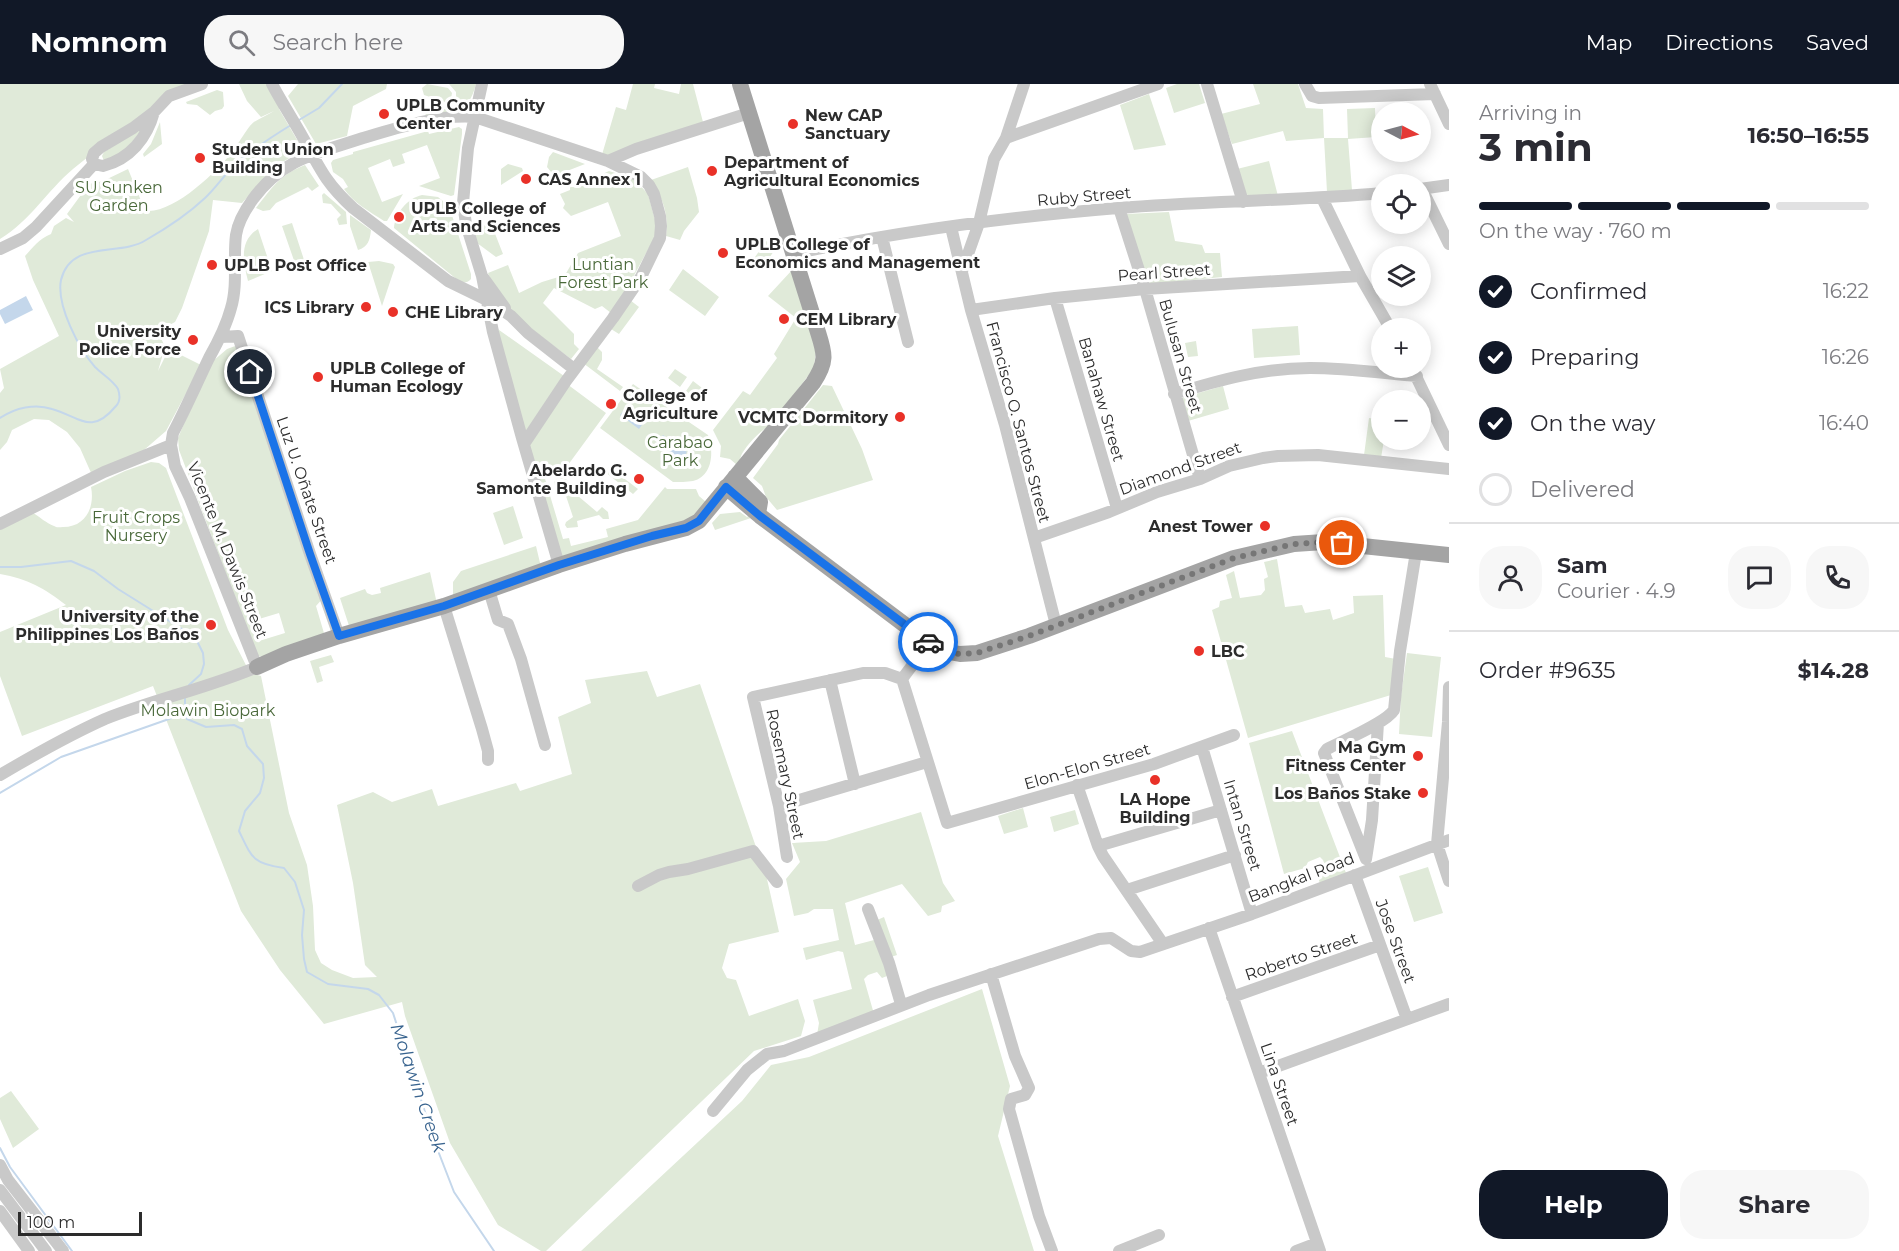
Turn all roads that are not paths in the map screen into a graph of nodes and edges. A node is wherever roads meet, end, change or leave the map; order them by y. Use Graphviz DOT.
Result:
graph roads {
  1 [pos="202,84"];
  2 [pos="273,84"];
  3 [pos="483,84"];
  4 [pos="740,84"];
  5 [pos="1024,84"];
  6 [pos="1158,84"];
  7 [pos="1208,84"];
  8 [pos="1305,84"];
  9 [pos="1439,96"];
  10 [pos="154,112"];
  11 [pos="748,113"];
  12 [pos="475,117"];
  13 [pos="1449,124"];
  14 [pos="1006,138"];
  15 [pos="309,150"];
  16 [pos="608,161"];
  17 [pos="94,164"];
  18 [pos="1449,185"];
  19 [pos="1431,188"];
  20 [pos="1371,194"];
  21 [pos="1322,198"];
  22 [pos="1243,202"];
  23 [pos="1119,208"];
  24 [pos="1431,209"];
  25 [pos="979,223"];
  26 [pos="951,227"];
  27 [pos="882,237"];
  28 [pos="1449,244"];
  29 [pos="0,249"];
  30 [pos="793,254"];
  31 [pos="962,272"];
  32 [pos="482,276"];
  33 [pos="1360,276"];
  34 [pos="1145,289"];
  35 [pos="1055,298"];
  36 [pos="488,300"];
  37 [pos="971,310"];
  38 [pos="511,316"];
  39 [pos="1384,318"];
  40 [pos="222,337"];
  41 [pos="908,342"];
  42 [pos="574,369"];
  43 [pos="1371,370"];
  44 [pos="1417,378"];
  45 [pos="1174,393"];
  46 [pos="1448,439"];
  47 [pos="524,444"];
  48 [pos="171,445"];
  49 [pos="1449,469"];
  50 [pos="1200,479"];
  51 [pos="730,482"];
  52 [pos="1117,508"];
  53 [pos="2,522"];
  54 [pos="1034,538"];
  55 [pos="1416,552"];
  56 [pos="1449,555"];
  57 [pos="559,565"];
  58 [pos="489,590"];
  59 [pos="444,606"];
  60 [pos="1056,625"];
  61 [pos="339,636"];
  62 [pos="929,643"];
  63 [pos="257,667"];
  64 [pos="902,678"];
  65 [pos="830,680"];
  66 [pos="1449,687"];
  67 [pos="1377,723"];
  68 [pos="1234,735"];
  69 [pos="545,745"];
  70 [pos="1202,747"];
  71 [pos="488,760"];
  72 [pos="927,762"];
  73 [pos="0,775"];
  74 [pos="855,784"];
  75 [pos="1077,785"];
  76 [pos="778,806"];
  77 [pos="1221,810"];
  78 [pos="1443,842"];
  79 [pos="1098,846"];
  80 [pos="1234,855"];
  81 [pos="787,857"];
  82 [pos="1367,864"];
  83 [pos="1354,875"];
  84 [pos="1449,881"];
  85 [pos="777,882"];
  86 [pos="638,886"];
  87 [pos="1127,890"];
  88 [pos="868,909"];
  89 [pos="1252,914"];
  90 [pos="1209,928"];
  91 [pos="1163,944"];
  92 [pos="1380,945"];
  93 [pos="991,974"];
  94 [pos="1232,997"];
  95 [pos="1449,1004"];
  96 [pos="901,1005"];
  97 [pos="1407,1019"];
  98 [pos="1259,1073"];
  99 [pos="713,1111"];
  100 [pos="0,1165"];
  101 [pos="0,1190"];
  102 [pos="0,1211"];
  103 [pos="1159,1235"];
  104 [pos="1310,1248"];
  105 [pos="1126,1250"];
  106 [pos="29,1251"];
  107 [pos="46,1251"];
  108 [pos="63,1251"];
  109 [pos="1052,1251"];
  1 -- 10 [label="street"];
  2 -- 15 [label="street"];
  3 -- 12 [label="street"];
  4 -- 11 [label="main road"];
  5 -- 14 [label="street"];
  6 -- 14 [label="street"];
  7 -- 22 [label="street"];
  8 -- 9 [label="street"];
  9 -- 13 [label="street"];
  10 -- 17 [label="street"];
  10 -- 17 [label="street"];
  11 -- 16 [label="street"];
  11 -- 30 [label="main road"];
  12 -- 15 [label="street"];
  12 -- 16 [label="street"];
  12 -- 32 [label="street"];
  14 -- 25 [label="street"];
  15 -- 36 [label="street"];
  15 -- 40 [label="street"];
  16 -- 42 [label="street"];
  17 -- 29 [label="street"];
  18 -- 19 [label="street"];
  20 -- 21 [label="street, Ruby Street"];
  21 -- 22 [label="street, Ruby Street"];
  21 -- 33 [label="street"];
  22 -- 23 [label="street, Ruby Street"];
  23 -- 25 [label="street, Ruby Street"];
  23 -- 34 [label="street, Bulusan Street"];
  24 -- 28 [label="street"];
  25 -- 26 [label="street, Ruby Street"];
  25 -- 31 [label="street"];
  26 -- 27 [label="street, Ruby Street"];
  26 -- 31 [label="street, Francisco O. Santos Street"];
  27 -- 30 [label="street, Ruby Street"];
  27 -- 41 [label="street"];
  30 -- 51 [label="main road"];
  31 -- 37 [label="street, Francisco O. Santos Street"];
  32 -- 36 [label="street"];
  32 -- 38 [label="street"];
  33 -- 34 [label="street, Pearl Street"];
  33 -- 39 [label="street"];
  34 -- 35 [label="street, Pearl Street"];
  34 -- 45 [label="street, Bulusan Street"];
  35 -- 37 [label="street, Pearl Street"];
  35 -- 52 [label="street, Banahaw Street"];
  36 -- 38 [label="street"];
  36 -- 47 [label="street"];
  37 -- 54 [label="street, Francisco O. Santos Street"];
  38 -- 42 [label="street"];
  40 -- 48 [label="street"];
  40 -- 61 [label="street, Luz U. Oñate Street"];
  42 -- 47 [label="street"];
  43 -- 45 [label="street"];
  44 -- 46 [label="street"];
  45 -- 50 [label="street, Bulusan Street"];
  47 -- 57 [label="street"];
  48 -- 53 [label="street"];
  48 -- 63 [label="street, Vicente M. Dawis Street"];
  49 -- 50 [label="street, Diamond Street"];
  50 -- 52 [label="street, Diamond Street"];
  51 -- 57 [label="main road"];
  51 -- 62 [label="main road"];
  52 -- 54 [label="street, Diamond Street"];
  54 -- 60 [label="street, Francisco O. Santos Street"];
  55 -- 56 [label="main road"];
  55 -- 60 [label="main road"];
  55 -- 67 [label="street"];
  57 -- 58 [label="main road"];
  58 -- 59 [label="main road"];
  58 -- 69 [label="street"];
  59 -- 61 [label="main road"];
  59 -- 71 [label="street"];
  60 -- 62 [label="main road"];
  61 -- 63 [label="main road"];
  62 -- 64 [label="street"];
  63 -- 73 [label="street"];
  64 -- 65 [label="street"];
  64 -- 72 [label="street"];
  65 -- 74 [label="street"];
  65 -- 76 [label="street, Rosemary Street"];
  66 -- 78 [label="street"];
  67 -- 82 [label="street"];
  67 -- 82 [label="street"];
  68 -- 70 [label="street, Elon-Elon Street"];
  70 -- 75 [label="street, Elon-Elon Street"];
  70 -- 77 [label="street, Intan Street"];
  72 -- 74 [label="street"];
  72 -- 75 [label="street, Elon-Elon Street"];
  74 -- 76 [label="street"];
  75 -- 79 [label="street"];
  76 -- 81 [label="street, Rosemary Street"];
  77 -- 79 [label="street"];
  77 -- 80 [label="street, Intan Street"];
  78 -- 82 [label="street, Bangkal Road"];
  78 -- 84 [label="street"];
  79 -- 87 [label="street"];
  80 -- 87 [label="street"];
  80 -- 89 [label="street, Intan Street"];
  82 -- 83 [label="street, Bangkal Road"];
  83 -- 89 [label="street, Bangkal Road"];
  83 -- 92 [label="street, Jose Street"];
  85 -- 86 [label="street"];
  87 -- 91 [label="street"];
  88 -- 96 [label="street"];
  89 -- 90 [label="street, Bangkal Road"];
  90 -- 91 [label="street, Bangkal Road"];
  90 -- 94 [label="street, Lina Street"];
  91 -- 93 [label="street, Bangkal Road"];
  92 -- 94 [label="street, Roberto Street"];
  92 -- 97 [label="street, Jose Street"];
  93 -- 96 [label="street, Bangkal Road"];
  93 -- 109 [label="street"];
  94 -- 98 [label="street, Lina Street"];
  95 -- 97 [label="street"];
  96 -- 99 [label="street, Bangkal Road"];
  97 -- 98 [label="street"];
  98 -- 104 [label="street, Lina Street"];
  100 -- 108 [label="street"];
  101 -- 107 [label="street"];
  102 -- 106 [label="street"];
  103 -- 105 [label="street"];
}
